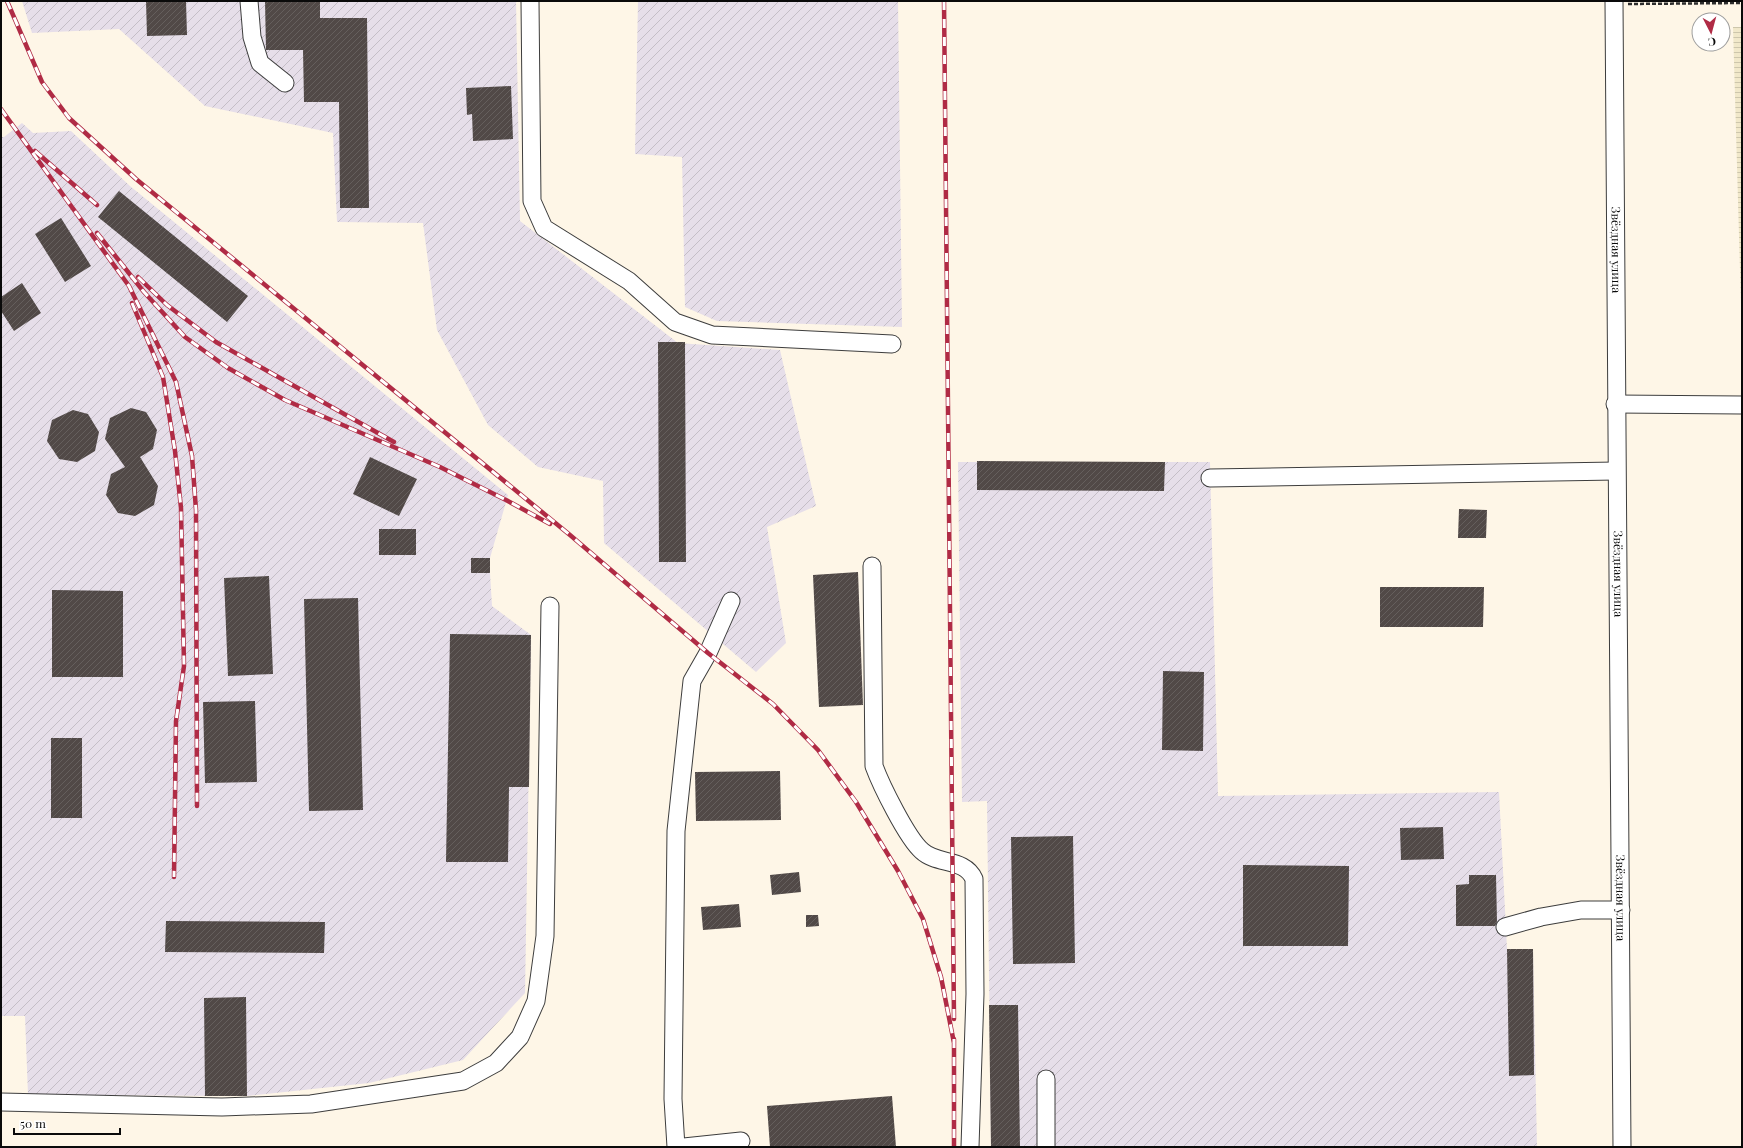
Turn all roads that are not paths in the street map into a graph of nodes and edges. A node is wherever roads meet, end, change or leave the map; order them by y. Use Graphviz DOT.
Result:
graph roads {
  1 [pos="249,1"];
  2 [pos="530,1"];
  3 [pos="1614,3"];
  4 [pos="285,83"];
  5 [pos="892,344"];
  6 [pos="1615,404"];
  7 [pos="1742,405"];
  8 [pos="1616,471"];
  9 [pos="1210,478"];
  10 [pos="872,566"];
  11 [pos="731,601"];
  12 [pos="550,606"];
  13 [pos="1620,910"];
  14 [pos="1505,927"];
  15 [pos="1046,1079"];
  16 [pos="1,1102"];
  17 [pos="741,1141"];
  18 [pos="676,1147"];
  19 [pos="684,1147"];
  20 [pos="970,1147"];
  21 [pos="1046,1147"];
  22 [pos="1622,1147"];
  1 -- 4 [label="street"];
  2 -- 5 [label="street"];
  3 -- 6 [label="street, Звёздная улица"];
  6 -- 7 [label="street"];
  6 -- 8 [label="street, Звёздная улица"];
  8 -- 9 [label="street"];
  8 -- 13 [label="street, Звёздная улица"];
  10 -- 20 [label="street"];
  11 -- 18 [label="street"];
  12 -- 16 [label="street"];
  13 -- 14 [label="street"];
  13 -- 22 [label="street, Звёздная улица"];
  15 -- 21 [label="street"];
  17 -- 19 [label="street"];
}
